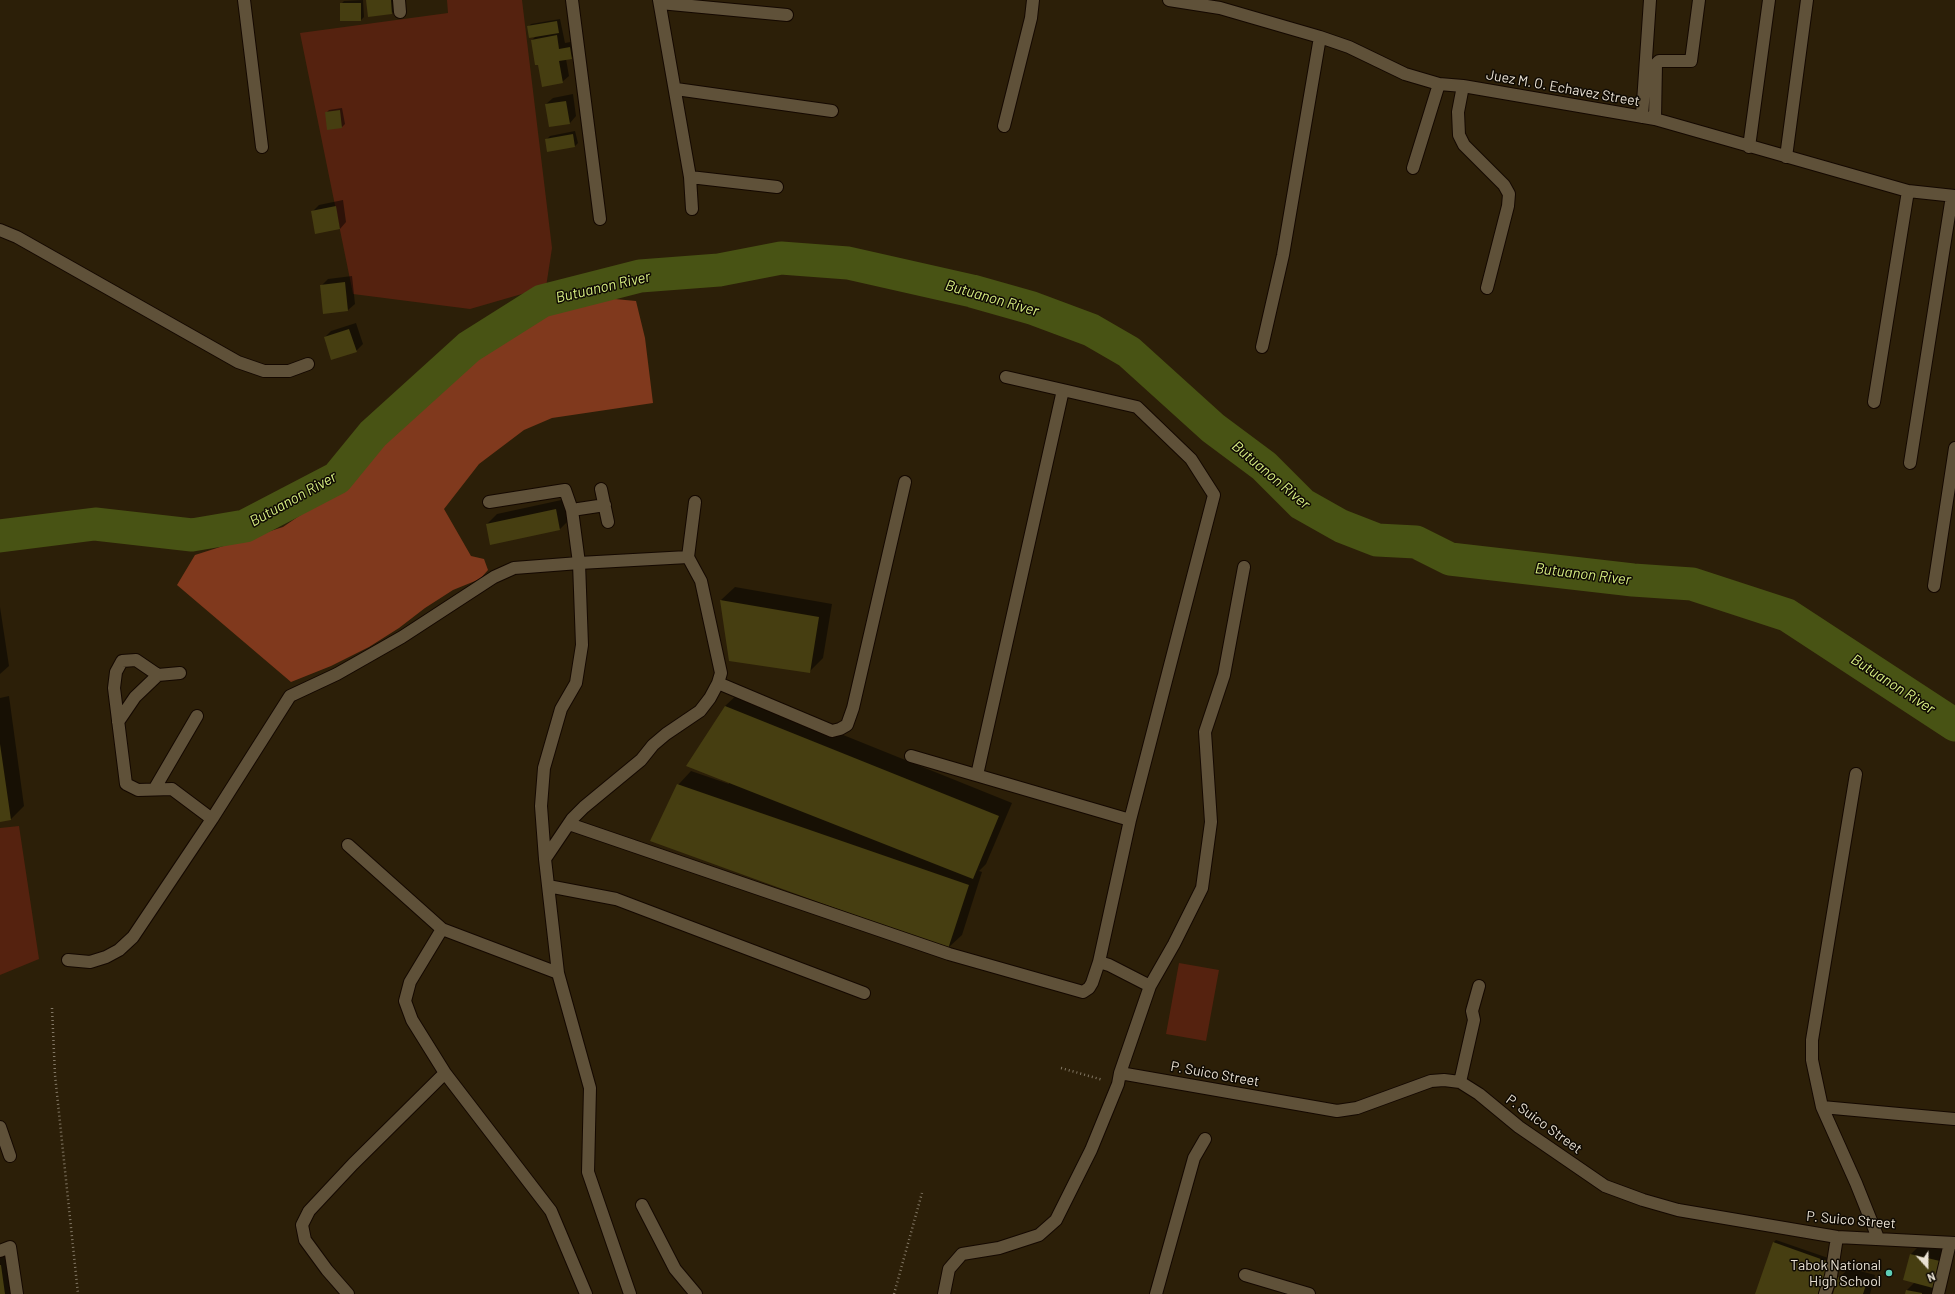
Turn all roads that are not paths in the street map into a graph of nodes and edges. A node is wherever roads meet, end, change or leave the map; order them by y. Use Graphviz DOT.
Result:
graph roads {
  1 [pos="244,0"];
  2 [pos="572,0"];
  3 [pos="1033,0"];
  4 [pos="1169,0"];
  5 [pos="1650,0"];
  6 [pos="1699,0"];
  7 [pos="1769,0"];
  8 [pos="1808,0"];
  9 [pos="660,2"];
  10 [pos="1221,4"];
  11 [pos="787,15"];
  12 [pos="1320,37"];
  13 [pos="1439,84"];
  14 [pos="1463,86"];
  15 [pos="676,89"];
  16 [pos="832,110"];
  17 [pos="1642,116"];
  18 [pos="1655,119"];
  19 [pos="1004,126"];
  20 [pos="262,147"];
  21 [pos="1749,147"];
  22 [pos="1786,157"];
  23 [pos="1413,168"];
  24 [pos="690,177"];
  25 [pos="777,187"];
  26 [pos="1908,191"];
  27 [pos="1954,196"];
  28 [pos="692,209"];
  29 [pos="600,219"];
  30 [pos="0,230"];
  31 [pos="1487,288"];
  32 [pos="1262,347"];
  33 [pos="308,364"];
  34 [pos="1006,377"];
  35 [pos="1063,390"];
  36 [pos="1874,402"];
  37 [pos="1955,448"];
  38 [pos="1910,463"];
  39 [pos="905,482"];
  40 [pos="601,489"];
  41 [pos="489,502"];
  42 [pos="695,502"];
  43 [pos="605,505"];
  44 [pos="572,510"];
  45 [pos="608,522"];
  46 [pos="688,557"];
  47 [pos="579,563"];
  48 [pos="1244,567"];
  49 [pos="1934,586"];
  50 [pos="180,673"];
  51 [pos="158,675"];
  52 [pos="718,683"];
  53 [pos="198,716"];
  54 [pos="118,722"];
  55 [pos="911,756"];
  56 [pos="1856,774"];
  57 [pos="977,775"];
  58 [pos="156,788"];
  59 [pos="212,819"];
  60 [pos="1130,820"];
  61 [pos="569,824"];
  62 [pos="348,845"];
  63 [pos="545,859"];
  64 [pos="548,886"];
  65 [pos="442,929"];
  66 [pos="68,960"];
  67 [pos="1100,962"];
  68 [pos="558,973"];
  69 [pos="1150,986"];
  70 [pos="1479,986"];
  71 [pos="864,993"];
  72 [pos="445,1073"];
  73 [pos="1119,1078"];
  74 [pos="1460,1082"];
  75 [pos="1822,1107"];
  76 [pos="1954,1119"];
  77 [pos="0,1127"];
  78 [pos="1205,1139"];
  79 [pos="10,1156"];
  80 [pos="642,1205"];
  81 [pos="1837,1237"];
  82 [pos="1878,1238"];
  83 [pos="1953,1243"];
  84 [pos="0,1251"];
  85 [pos="1245,1275"];
  86 [pos="18,1294"];
  87 [pos="348,1294"];
  88 [pos="586,1294"];
  89 [pos="630,1294"];
  90 [pos="696,1294"];
  91 [pos="944,1294"];
  92 [pos="1156,1294"];
  93 [pos="1309,1294"];
  94 [pos="1825,1294"];
  95 [pos="1938,1294"];
  1 -- 20 [label="street"];
  2 -- 29 [label="street"];
  3 -- 19 [label="street"];
  4 -- 10 [label="street, Juez M. O. Echavez Street"];
  5 -- 17 [label="street"];
  6 -- 18 [label="street"];
  7 -- 21 [label="street"];
  8 -- 22 [label="street"];
  9 -- 11 [label="street"];
  9 -- 15 [label="street"];
  10 -- 12 [label="street, Juez M. O. Echavez Street"];
  12 -- 13 [label="street, Juez M. O. Echavez Street"];
  12 -- 32 [label="street"];
  13 -- 14 [label="street, Juez M. O. Echavez Street"];
  13 -- 23 [label="street"];
  14 -- 17 [label="street, Juez M. O. Echavez Street"];
  14 -- 31 [label="street"];
  15 -- 16 [label="street"];
  15 -- 24 [label="street"];
  17 -- 18 [label="street, Juez M. O. Echavez Street"];
  18 -- 21 [label="street, Juez M. O. Echavez Street"];
  21 -- 22 [label="street, Juez M. O. Echavez Street"];
  22 -- 26 [label="street, Juez M. O. Echavez Street"];
  24 -- 25 [label="street"];
  24 -- 28 [label="street"];
  26 -- 27 [label="street, Juez M. O. Echavez Street"];
  26 -- 36 [label="street"];
  27 -- 38 [label="street"];
  30 -- 33 [label="street"];
  34 -- 35 [label="street"];
  35 -- 57 [label="street"];
  35 -- 60 [label="street"];
  37 -- 49 [label="street"];
  39 -- 52 [label="street"];
  40 -- 43 [label="street"];
  41 -- 44 [label="street"];
  42 -- 46 [label="street"];
  43 -- 44 [label="street"];
  43 -- 45 [label="street"];
  44 -- 47 [label="street"];
  46 -- 47 [label="street"];
  46 -- 52 [label="street"];
  47 -- 59 [label="street"];
  47 -- 63 [label="street"];
  48 -- 69 [label="street"];
  50 -- 51 [label="street"];
  51 -- 54 [label="street"];
  51 -- 54 [label="street"];
  52 -- 61 [label="street"];
  53 -- 58 [label="street"];
  54 -- 58 [label="street"];
  55 -- 57 [label="street"];
  56 -- 75 [label="street"];
  57 -- 60 [label="street"];
  58 -- 59 [label="street"];
  59 -- 66 [label="street"];
  60 -- 67 [label="street"];
  61 -- 63 [label="street"];
  61 -- 67 [label="street"];
  62 -- 65 [label="street"];
  63 -- 64 [label="street"];
  64 -- 68 [label="street"];
  64 -- 71 [label="street"];
  65 -- 68 [label="street"];
  65 -- 72 [label="street"];
  67 -- 69 [label="street"];
  68 -- 89 [label="street"];
  69 -- 73 [label="street"];
  70 -- 74 [label="street"];
  72 -- 87 [label="street"];
  72 -- 88 [label="street"];
  73 -- 74 [label="street, P. Suico Street"];
  73 -- 91 [label="street"];
  74 -- 81 [label="street, P. Suico Street"];
  75 -- 76 [label="street"];
  75 -- 82 [label="street"];
  77 -- 79 [label="street"];
  78 -- 92 [label="street"];
  80 -- 90 [label="street"];
  81 -- 82 [label="street, P. Suico Street"];
  81 -- 94 [label="street"];
  82 -- 83 [label="street, P. Suico Street"];
  83 -- 95 [label="street"];
  84 -- 86 [label="street"];
  85 -- 93 [label="street"];
}
